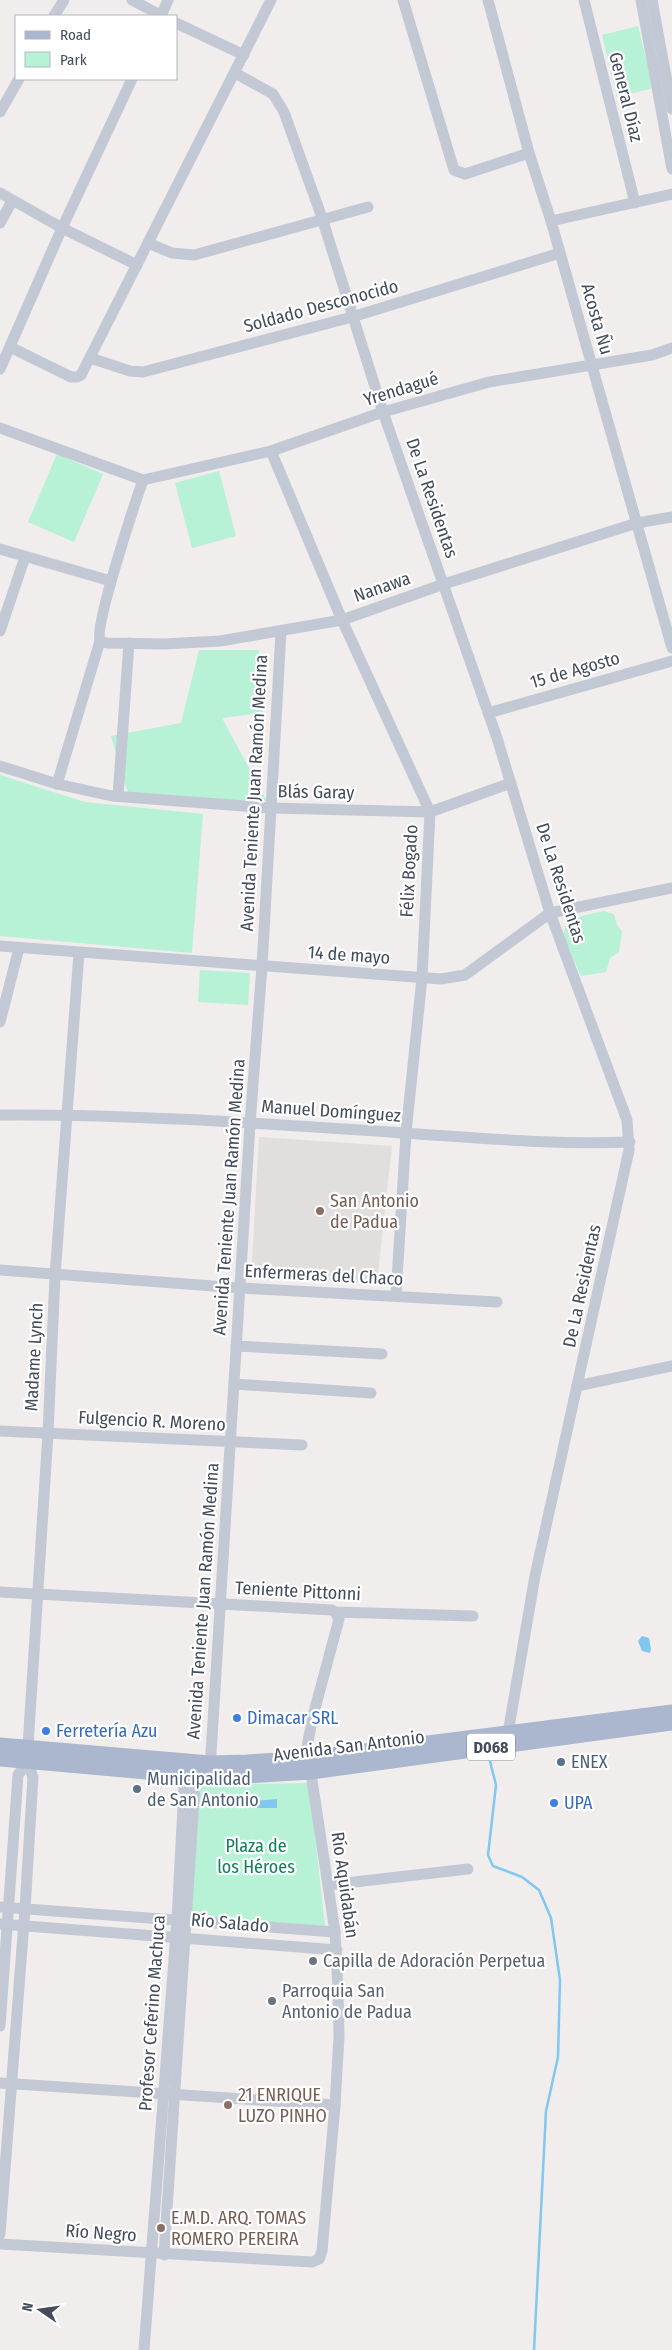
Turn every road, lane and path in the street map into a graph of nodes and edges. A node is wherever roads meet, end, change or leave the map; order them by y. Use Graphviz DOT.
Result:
graph roads {
  1 [pos="64,0"];
  2 [pos="132,0"];
  3 [pos="168,0"];
  4 [pos="272,0"];
  5 [pos="403,0"];
  6 [pos="488,0"];
  7 [pos="584,0"];
  8 [pos="641,0"];
  9 [pos="652,0"];
  10 [pos="55,15"];
  11 [pos="159,15"];
  12 [pos="161,15"];
  13 [pos="178,24"];
  14 [pos="655,44"];
  15 [pos="244,55"];
  16 [pos="658,63"];
  17 [pos="235,73"];
  18 [pos="18,80"];
  19 [pos="132,80"];
  20 [pos="672,108"];
  21 [pos="0,112"];
  22 [pos="528,153"];
  23 [pos="672,169"];
  24 [pos="0,193"];
  25 [pos="672,194"];
  26 [pos="12,200"];
  27 [pos="635,203"];
  28 [pos="368,207"];
  29 [pos="322,219"];
  30 [pos="552,221"];
  31 [pos="0,223"];
  32 [pos="62,228"];
  33 [pos="148,243"];
  34 [pos="560,253"];
  35 [pos="137,265"];
  36 [pos="352,316"];
  37 [pos="10,347"];
  38 [pos="672,348"];
  39 [pos="90,358"];
  40 [pos="592,365"];
  41 [pos="0,369"];
  42 [pos="383,412"];
  43 [pos="0,428"];
  44 [pos="271,451"];
  45 [pos="143,480"];
  46 [pos="672,517"];
  47 [pos="637,523"];
  48 [pos="0,549"];
  49 [pos="25,557"];
  50 [pos="111,581"];
  51 [pos="444,584"];
  52 [pos="342,620"];
  53 [pos="0,631"];
  54 [pos="281,632"];
  55 [pos="99,639"];
  56 [pos="129,643"];
  57 [pos="672,648"];
  58 [pos="672,661"];
  59 [pos="488,713"];
  60 [pos="0,766"];
  61 [pos="511,783"];
  62 [pos="57,784"];
  63 [pos="118,796"];
  64 [pos="271,808"];
  65 [pos="430,812"];
  66 [pos="672,888"];
  67 [pos="550,913"];
  68 [pos="0,946"];
  69 [pos="19,948"];
  70 [pos="80,953"];
  71 [pos="262,966"];
  72 [pos="422,978"];
  73 [pos="0,1022"];
  74 [pos="67,1114"];
  75 [pos="0,1115"];
  76 [pos="250,1124"];
  77 [pos="406,1133"];
  78 [pos="630,1142"];
  79 [pos="0,1270"];
  80 [pos="56,1276"];
  81 [pos="240,1288"];
  82 [pos="396,1296"];
  83 [pos="497,1302"];
  84 [pos="236,1346"];
  85 [pos="382,1354"];
  86 [pos="672,1366"];
  87 [pos="234,1384"];
  88 [pos="577,1386"];
  89 [pos="371,1393"];
  90 [pos="0,1430"];
  91 [pos="48,1433"];
  92 [pos="231,1442"];
  93 [pos="302,1445"];
  94 [pos="0,1592"];
  95 [pos="38,1594"];
  96 [pos="221,1604"];
  97 [pos="335,1612"];
  98 [pos="474,1616"];
  99 [pos="672,1712"];
  100 [pos="672,1723"];
  101 [pos="509,1739"];
  102 [pos="0,1745"];
  103 [pos="28,1756"];
  104 [pos="0,1759"];
  105 [pos="310,1765"];
  106 [pos="197,1769"];
  107 [pos="468,1869"];
  108 [pos="328,1884"];
  109 [pos="5,1907"];
  110 [pos="25,1908"];
  111 [pos="181,1920"];
  112 [pos="4,1924"];
  113 [pos="24,1925"];
  114 [pos="248,1926"];
  115 [pos="335,1932"];
  116 [pos="180,1937"];
  117 [pos="244,1942"];
  118 [pos="337,1950"];
  119 [pos="0,2026"];
  120 [pos="0,2083"];
  121 [pos="12,2084"];
  122 [pos="168,2094"];
  123 [pos="335,2105"];
  124 [pos="0,2234"];
  125 [pos="0,2244"];
  126 [pos="151,2254"];
  127 [pos="164,2255"];
  128 [pos="319,2259"];
  129 [pos="144,2350"];
  1 -- 10 [label="street"];
  2 -- 11 [label="street"];
  3 -- 12 [label="street"];
  4 -- 15 [label="street"];
  5 -- 22 [label="street"];
  6 -- 22 [label="street, Acosta Ñu"];
  7 -- 27 [label="street, General Díaz"];
  8 -- 14 [label="street"];
  9 -- 14 [label="street"];
  13 -- 15 [label="street"];
  14 -- 16 [label="street"];
  15 -- 17 [label="street"];
  16 -- 20 [label="street"];
  16 -- 23 [label="street"];
  17 -- 29 [label="street, De La Residentas"];
  17 -- 33 [label="street"];
  18 -- 21 [label="street"];
  19 -- 32 [label="street"];
  22 -- 30 [label="street, Acosta Ñu"];
  24 -- 26 [label="street"];
  25 -- 27 [label="street"];
  26 -- 31 [label="street"];
  26 -- 32 [label="street"];
  27 -- 30 [label="street"];
  28 -- 29 [label="street"];
  29 -- 33 [label="street"];
  29 -- 36 [label="street, De La Residentas"];
  30 -- 34 [label="street, Acosta Ñu"];
  32 -- 35 [label="street"];
  32 -- 37 [label="street"];
  33 -- 35 [label="street"];
  34 -- 36 [label="street, Soldado Desconocido"];
  34 -- 40 [label="street, Acosta Ñu"];
  35 -- 39 [label="street"];
  36 -- 39 [label="street, Soldado Desconocido"];
  36 -- 42 [label="street, De La Residentas"];
  37 -- 39 [label="street"];
  37 -- 41 [label="street"];
  38 -- 40 [label="street, Yrendagué"];
  40 -- 42 [label="street, Yrendagué"];
  40 -- 47 [label="street, Acosta Ñu"];
  42 -- 44 [label="street, Yrendagué"];
  42 -- 51 [label="street, De La Residentas"];
  43 -- 45 [label="street"];
  44 -- 45 [label="street, Yrendagué"];
  44 -- 52 [label="street, Félix Bogado"];
  45 -- 50 [label="street"];
  46 -- 47 [label="street, Nanawa"];
  47 -- 51 [label="street, Nanawa"];
  47 -- 57 [label="street, Acosta Ñu"];
  48 -- 49 [label="street"];
  49 -- 50 [label="street"];
  49 -- 53 [label="street"];
  50 -- 55 [label="street"];
  51 -- 52 [label="street, Nanawa"];
  51 -- 59 [label="street, De La Residentas"];
  52 -- 54 [label="street, Nanawa"];
  52 -- 65 [label="street, Félix Bogado"];
  54 -- 56 [label="street, Nanawa"];
  54 -- 64 [label="street, Avenida Teniente Juan Ramón Medina"];
  55 -- 56 [label="street, Nanawa"];
  55 -- 62 [label="street"];
  56 -- 63 [label="street"];
  58 -- 59 [label="street, 15 de Agosto"];
  59 -- 61 [label="street, De La Residentas"];
  60 -- 62 [label="street, Blás Garay"];
  61 -- 65 [label="street, Blás Garay"];
  61 -- 67 [label="street, De La Residentas"];
  62 -- 63 [label="street, Blás Garay"];
  63 -- 64 [label="street, Blás Garay"];
  64 -- 65 [label="street, Blás Garay"];
  64 -- 71 [label="street, Avenida Teniente Juan Ramón Medina"];
  65 -- 72 [label="street, Félix Bogado"];
  66 -- 67 [label="street, 14 de mayo"];
  67 -- 72 [label="street, 14 de mayo"];
  67 -- 78 [label="street, De La Residentas"];
  68 -- 69 [label="street, 14 de mayo"];
  69 -- 70 [label="street, 14 de mayo"];
  69 -- 73 [label="street"];
  70 -- 71 [label="street, 14 de mayo"];
  70 -- 74 [label="street, Madame Lynch"];
  71 -- 72 [label="street, 14 de mayo"];
  71 -- 76 [label="street, Avenida Teniente Juan Ramón Medina"];
  72 -- 77 [label="street, Félix Bogado"];
  74 -- 75 [label="street, Manuel Domínguez"];
  74 -- 76 [label="street, Manuel Domínguez"];
  74 -- 80 [label="street, Madame Lynch"];
  76 -- 77 [label="street, Manuel Domínguez"];
  76 -- 81 [label="street, Avenida Teniente Juan Ramón Medina"];
  77 -- 78 [label="street, Manuel Domínguez"];
  77 -- 82 [label="street, Félix Bogado"];
  78 -- 88 [label="street, De La Residentas"];
  79 -- 80 [label="street, Enfermeras del Chaco"];
  80 -- 81 [label="street, Enfermeras del Chaco"];
  80 -- 91 [label="street, Madame Lynch"];
  81 -- 82 [label="street, Enfermeras del Chaco"];
  81 -- 84 [label="street, Avenida Teniente Juan Ramón Medina"];
  82 -- 83 [label="street, Enfermeras del Chaco"];
  84 -- 85 [label="street"];
  84 -- 87 [label="street, Avenida Teniente Juan Ramón Medina"];
  86 -- 88 [label="street"];
  87 -- 89 [label="street"];
  87 -- 92 [label="street, Avenida Teniente Juan Ramón Medina"];
  88 -- 101 [label="street, De La Residentas"];
  90 -- 91 [label="street, Fulgencio R. Moreno"];
  91 -- 92 [label="street, Fulgencio R. Moreno"];
  91 -- 95 [label="street, Madame Lynch"];
  92 -- 93 [label="street, Fulgencio R. Moreno"];
  92 -- 96 [label="street, Avenida Teniente Juan Ramón Medina"];
  94 -- 95 [label="street, Teniente Pittonni"];
  95 -- 96 [label="street, Teniente Pittonni"];
  95 -- 103 [label="street, Madame Lynch"];
  96 -- 97 [label="street, Teniente Pittonni"];
  96 -- 106 [label="street, Avenida Teniente Juan Ramón Medina"];
  97 -- 98 [label="street, Teniente Pittonni"];
  97 -- 105 [label="street, Río Aquidabán"];
  99 -- 101 [label="main road, Avenida San Antonio / D068"];
  100 -- 101 [label="main road, Avenida San Antonio / D068"];
  101 -- 105 [label="main road, Avenida San Antonio / D068"];
  102 -- 103 [label="main road, Avenida San Antonio / D068"];
  103 -- 104 [label="main road, Avenida San Antonio / D068"];
  103 -- 106 [label="main road, Avenida San Antonio / D068"];
  103 -- 109 [label="street"];
  103 -- 110 [label="street"];
  105 -- 106 [label="main road, Avenida San Antonio / D068"];
  105 -- 108 [label="street, Río Aquidabán"];
  106 -- 111 [label="street, Profesor Ceferino Machuca"];
  107 -- 108 [label="street"];
  108 -- 115 [label="street, Río Aquidabán"];
  109 -- 110 [label="street, Río Salado"];
  109 -- 112 [label="street"];
  110 -- 111 [label="street, Río Salado"];
  110 -- 113 [label="street"];
  111 -- 114 [label="street, Río Salado"];
  111 -- 116 [label="street, Profesor Ceferino Machuca"];
  112 -- 113 [label="street, Río Salado"];
  112 -- 119 [label="street"];
  113 -- 116 [label="street, Río Salado"];
  113 -- 121 [label="street"];
  114 -- 115 [label="street, Río Salado"];
  114 -- 117 [label="street"];
  115 -- 118 [label="street, Río Aquidabán"];
  116 -- 117 [label="street, Río Salado"];
  116 -- 122 [label="street, Profesor Ceferino Machuca"];
  117 -- 118 [label="street, Río Salado"];
  118 -- 123 [label="street, Río Aquidabán"];
  120 -- 121 [label="street"];
  121 -- 122 [label="street"];
  121 -- 124 [label="street"];
  122 -- 123 [label="street"];
  122 -- 126 [label="street, Profesor Ceferino Machuca"];
  122 -- 127 [label="street, Profesor Ceferino Machuca"];
  123 -- 128 [label="street, Río Aquidabán"];
  125 -- 126 [label="street, Río Negro"];
  126 -- 127 [label="street, Río Negro"];
  126 -- 129 [label="street, Profesor Ceferino Machuca"];
  127 -- 128 [label="street, Río Negro"];
}
